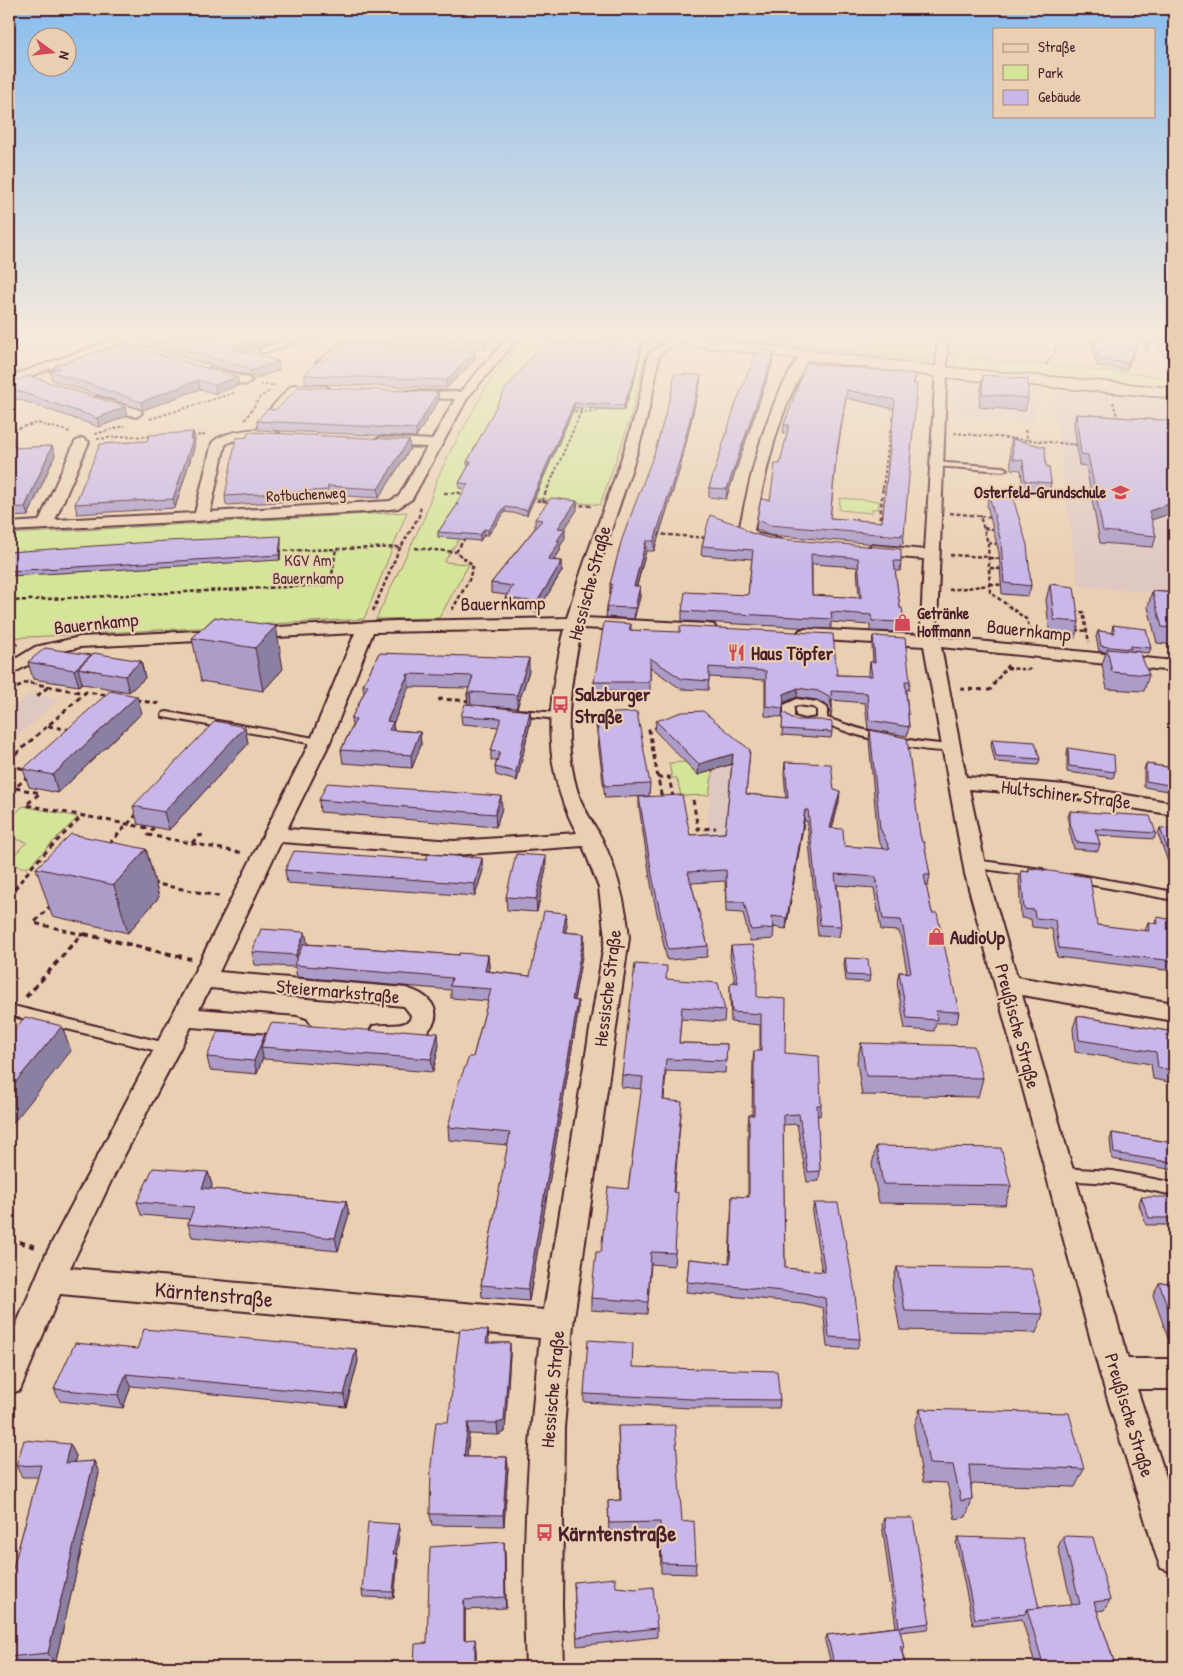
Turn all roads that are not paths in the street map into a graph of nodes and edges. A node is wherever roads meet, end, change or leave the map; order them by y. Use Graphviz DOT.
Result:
graph roads {
  1 [pos="122,413"];
  2 [pos="453,413"];
  3 [pos="642,413"];
  4 [pos="775,413"];
  5 [pos="938,413"];
  6 [pos="137,420"];
  7 [pos="86,437"];
  8 [pos="294,437"];
  9 [pos="371,440"];
  10 [pos="436,444"];
  11 [pos="936,464"];
  12 [pos="1003,469"];
  13 [pos="202,516"];
  14 [pos="45,525"];
  15 [pos="9,527"];
  16 [pos="787,543"];
  17 [pos="856,549"];
  18 [pos="941,555"];
  19 [pos="576,624"];
  20 [pos="366,628"];
  21 [pos="726,630"];
  22 [pos="785,633"];
  23 [pos="931,642"];
  24 [pos="1174,666"];
  25 [pos="9,670"];
  26 [pos="166,710"];
  27 [pos="511,713"];
  28 [pos="560,716"];
  29 [pos="822,720"];
  30 [pos="320,742"];
  31 [pos="951,748"];
  32 [pos="957,782"];
  33 [pos="1174,809"];
  34 [pos="274,835"];
  35 [pos="591,839"];
  36 [pos="974,864"];
  37 [pos="1174,896"];
  38 [pos="199,970"];
  39 [pos="1006,984"];
  40 [pos="9,1010"];
  41 [pos="1174,1012"];
  42 [pos="183,1017"];
  43 [pos="318,1028"];
  44 [pos="357,1031"];
  45 [pos="166,1048"];
  46 [pos="1059,1174"];
  47 [pos="1174,1189"];
  48 [pos="51,1280"];
  49 [pos="557,1324"];
  50 [pos="1116,1374"];
  51 [pos="1174,1374"];
  52 [pos="9,1380"];
  53 [pos="1174,1555"];
  54 [pos="545,1667"];
  1 -- 6 [label="street"];
  2 -- 10 [label="street, Rotbuchenweg"];
  3 -- 19 [label="street, Hessische Straße"];
  4 -- 16 [label="street"];
  5 -- 11 [label="street, Preußische Straße"];
  7 -- 14 [label="street"];
  8 -- 13 [label="street"];
  9 -- 10 [label="street"];
  10 -- 13 [label="street, Rotbuchenweg"];
  11 -- 12 [label="lane"];
  11 -- 18 [label="street, Preußische Straße"];
  13 -- 14 [label="street, Rotbuchenweg"];
  14 -- 15 [label="street, Rotbuchenweg"];
  17 -- 18 [label="street"];
  18 -- 23 [label="street, Preußische Straße"];
  19 -- 20 [label="street, Bauernkamp"];
  19 -- 21 [label="street, Bauernkamp"];
  19 -- 28 [label="street, Hessische Straße"];
  20 -- 25 [label="street, Bauernkamp"];
  20 -- 30 [label="street"];
  22 -- 23 [label="street, Bauernkamp"];
  23 -- 24 [label="street, Bauernkamp"];
  23 -- 31 [label="street, Preußische Straße"];
  26 -- 30 [label="lane"];
  27 -- 28 [label="lane"];
  28 -- 35 [label="street, Hessische Straße"];
  29 -- 31 [label="lane"];
  30 -- 34 [label="street"];
  31 -- 32 [label="street, Preußische Straße"];
  32 -- 33 [label="street, Hultschiner Straße"];
  32 -- 36 [label="street, Preußische Straße"];
  34 -- 35 [label="street"];
  34 -- 38 [label="street"];
  35 -- 49 [label="street, Hessische Straße"];
  36 -- 37 [label="lane"];
  36 -- 39 [label="street, Preußische Straße"];
  38 -- 42 [label="street"];
  38 -- 44 [label="street, Steiermarkstraße"];
  39 -- 41 [label="street"];
  39 -- 46 [label="street, Preußische Straße"];
  40 -- 45 [label="lane"];
  42 -- 43 [label="street, Steiermarkstraße"];
  42 -- 45 [label="street"];
  45 -- 48 [label="street"];
  46 -- 47 [label="lane"];
  46 -- 50 [label="street, Preußische Straße"];
  48 -- 49 [label="street, Kärntenstraße"];
  48 -- 52 [label="street"];
  49 -- 54 [label="street, Hessische Straße"];
  50 -- 51 [label="street"];
  50 -- 53 [label="street, Preußische Straße"];
}
